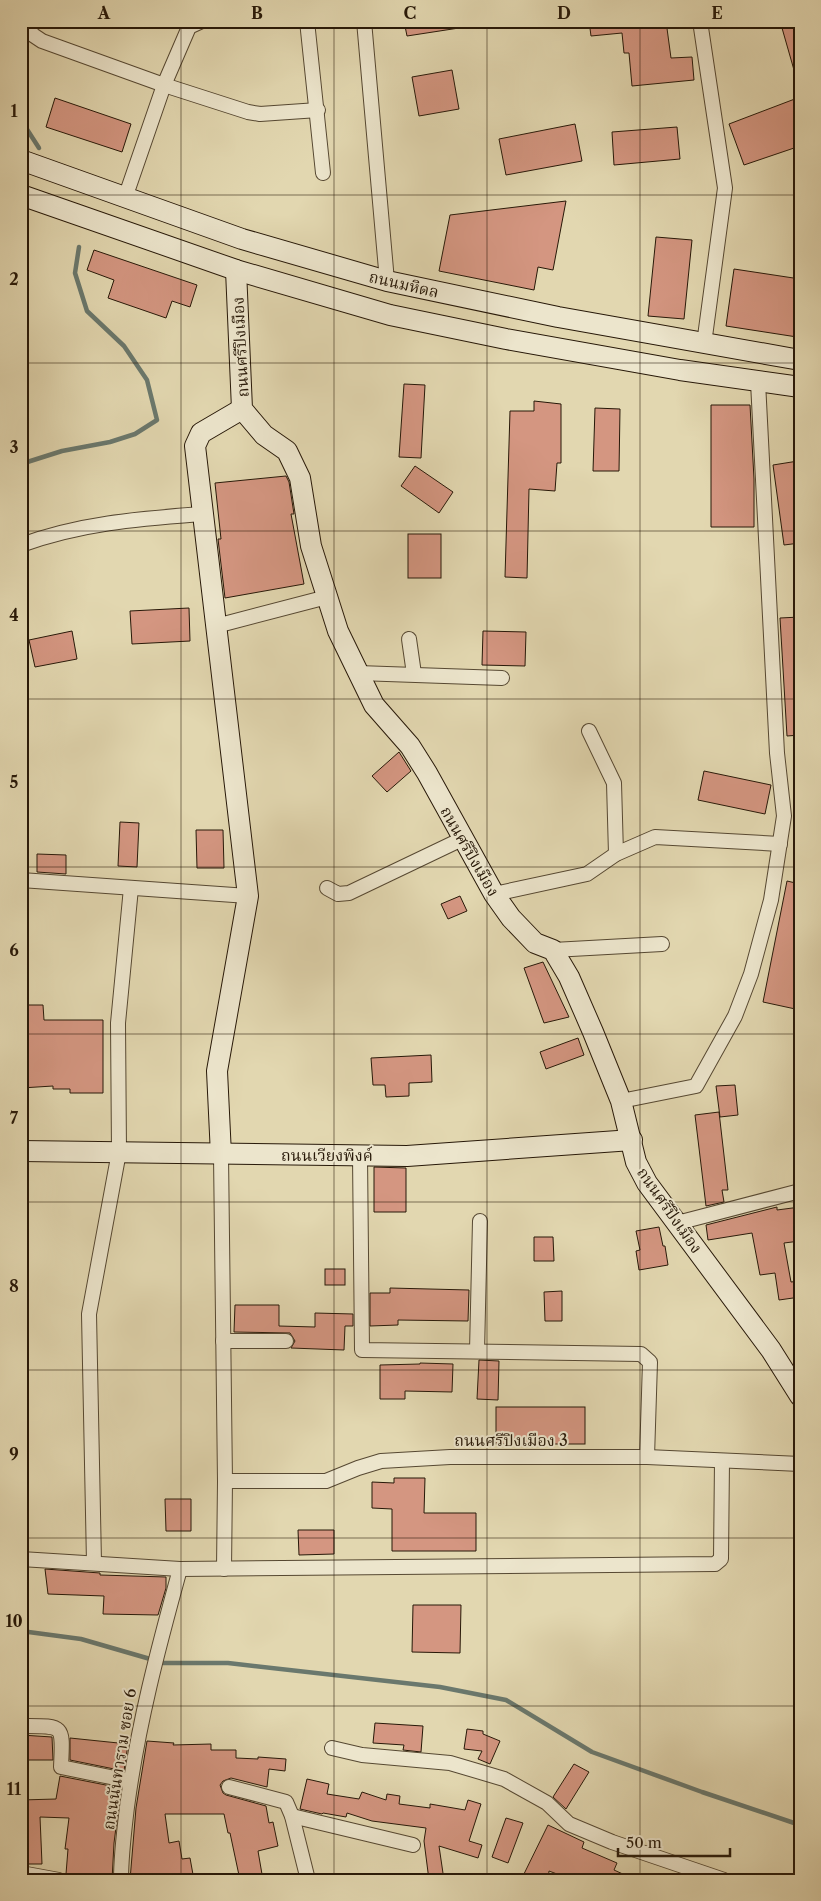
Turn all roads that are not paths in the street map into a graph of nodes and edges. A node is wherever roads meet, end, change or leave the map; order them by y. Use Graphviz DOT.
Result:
graph roads {
  1 [pos="23,21"];
  2 [pos="202,21"];
  3 [pos="307,21"];
  4 [pos="364,21"];
  5 [pos="700,21"];
  6 [pos="164,85"];
  7 [pos="318,110"];
  8 [pos="21,160"];
  9 [pos="323,173"];
  10 [pos="21,195"];
  11 [pos="125,198"];
  12 [pos="236,270"];
  13 [pos="387,281"];
  14 [pos="704,344"];
  15 [pos="800,360"];
  16 [pos="758,382"];
  17 [pos="800,387"];
  18 [pos="242,408"];
  19 [pos="202,514"];
  20 [pos="21,545"];
  21 [pos="327,597"];
  22 [pos="216,626"];
  23 [pos="409,639"];
  24 [pos="358,674"];
  25 [pos="414,674"];
  26 [pos="502,678"];
  27 [pos="589,731"];
  28 [pos="462,838"];
  29 [pos="780,844"];
  30 [pos="616,854"];
  31 [pos="21,880"];
  32 [pos="131,888"];
  33 [pos="327,888"];
  34 [pos="494,894"];
  35 [pos="248,896"];
  36 [pos="662,944"];
  37 [pos="553,950"];
  38 [pos="621,1102"];
  39 [pos="632,1140"];
  40 [pos="21,1151"];
  41 [pos="119,1152"];
  42 [pos="221,1155"];
  43 [pos="360,1156"];
  44 [pos="800,1191"];
  45 [pos="480,1221"];
  46 [pos="677,1224"];
  47 [pos="224,1341"];
  48 [pos="286,1341"];
  49 [pos="477,1351"];
  50 [pos="800,1396"];
  51 [pos="647,1457"];
  52 [pos="722,1462"];
  53 [pos="800,1464"];
  54 [pos="225,1481"];
  55 [pos="21,1559"];
  56 [pos="94,1563"];
  57 [pos="180,1568"];
  58 [pos="224,1569"];
  59 [pos="21,1726"];
  60 [pos="332,1748"];
  61 [pos="130,1781"];
  62 [pos="228,1787"];
  63 [pos="292,1816"];
  64 [pos="413,1845"];
  65 [pos="21,1873"];
  66 [pos="59,1880"];
  67 [pos="121,1880"];
  68 [pos="308,1880"];
  69 [pos="724,1880"];
  1 -- 6 [label="street"];
  2 -- 6 [label="street"];
  3 -- 7 [label="street"];
  4 -- 13 [label="street"];
  5 -- 14 [label="street"];
  6 -- 7 [label="street"];
  6 -- 11 [label="street"];
  7 -- 9 [label="street"];
  8 -- 11 [label="street, ถนนมหิดล"];
  10 -- 12 [label="street, ถนนมหิดล"];
  11 -- 13 [label="street, ถนนมหิดล"];
  12 -- 16 [label="street, ถนนมหิดล"];
  12 -- 18 [label="street, ถนนศรีปิงเมือง"];
  13 -- 14 [label="street, ถนนมหิดล"];
  14 -- 15 [label="street, ถนนมหิดล"];
  16 -- 17 [label="street, ถนนมหิดล"];
  16 -- 29 [label="street"];
  18 -- 19 [label="street"];
  18 -- 21 [label="street, ถนนศรีปิงเมือง"];
  19 -- 20 [label="street"];
  19 -- 22 [label="street"];
  21 -- 22 [label="street"];
  21 -- 24 [label="street, ถนนศรีปิงเมือง"];
  22 -- 35 [label="street"];
  23 -- 25 [label="street"];
  24 -- 25 [label="street"];
  24 -- 28 [label="street, ถนนศรีปิงเมือง"];
  25 -- 26 [label="street"];
  27 -- 30 [label="street"];
  28 -- 33 [label="street"];
  28 -- 34 [label="street, ถนนศรีปิงเมือง"];
  29 -- 30 [label="street"];
  29 -- 38 [label="street"];
  30 -- 34 [label="street"];
  31 -- 32 [label="street"];
  32 -- 35 [label="street"];
  32 -- 41 [label="street"];
  34 -- 37 [label="street, ถนนศรีปิงเมือง"];
  35 -- 42 [label="street"];
  36 -- 37 [label="street"];
  37 -- 38 [label="street, ถนนศรีปิงเมือง"];
  38 -- 39 [label="street, ถนนศรีปิงเมือง"];
  39 -- 43 [label="street, ถนนเวียงพิงค์"];
  39 -- 46 [label="street, ถนนศรีปิงเมือง"];
  40 -- 41 [label="street, ถนนเวียงพิงค์"];
  41 -- 42 [label="street, ถนนเวียงพิงค์"];
  41 -- 56 [label="street"];
  42 -- 43 [label="street, ถนนเวียงพิงค์"];
  42 -- 47 [label="street"];
  43 -- 49 [label="street"];
  44 -- 46 [label="street"];
  45 -- 49 [label="street"];
  46 -- 50 [label="street, ถนนศรีปิงเมือง"];
  47 -- 48 [label="street"];
  47 -- 54 [label="street"];
  49 -- 51 [label="street"];
  51 -- 52 [label="street, ถนนศรีปิงเมือง 3"];
  51 -- 54 [label="street, ถนนศรีปิงเมือง 3"];
  52 -- 53 [label="street, ถนนศรีปิงเมือง 3"];
  52 -- 58 [label="street"];
  54 -- 58 [label="street"];
  55 -- 56 [label="street"];
  56 -- 57 [label="street"];
  57 -- 58 [label="street"];
  57 -- 61 [label="street, ถนนนันทาราม ซอย 6"];
  59 -- 61 [label="street"];
  60 -- 69 [label="street"];
  61 -- 67 [label="street, ถนนนันทาราม ซอย 6"];
  62 -- 63 [label="street"];
  63 -- 64 [label="street"];
  63 -- 68 [label="street"];
  65 -- 66 [label="street"];
}
